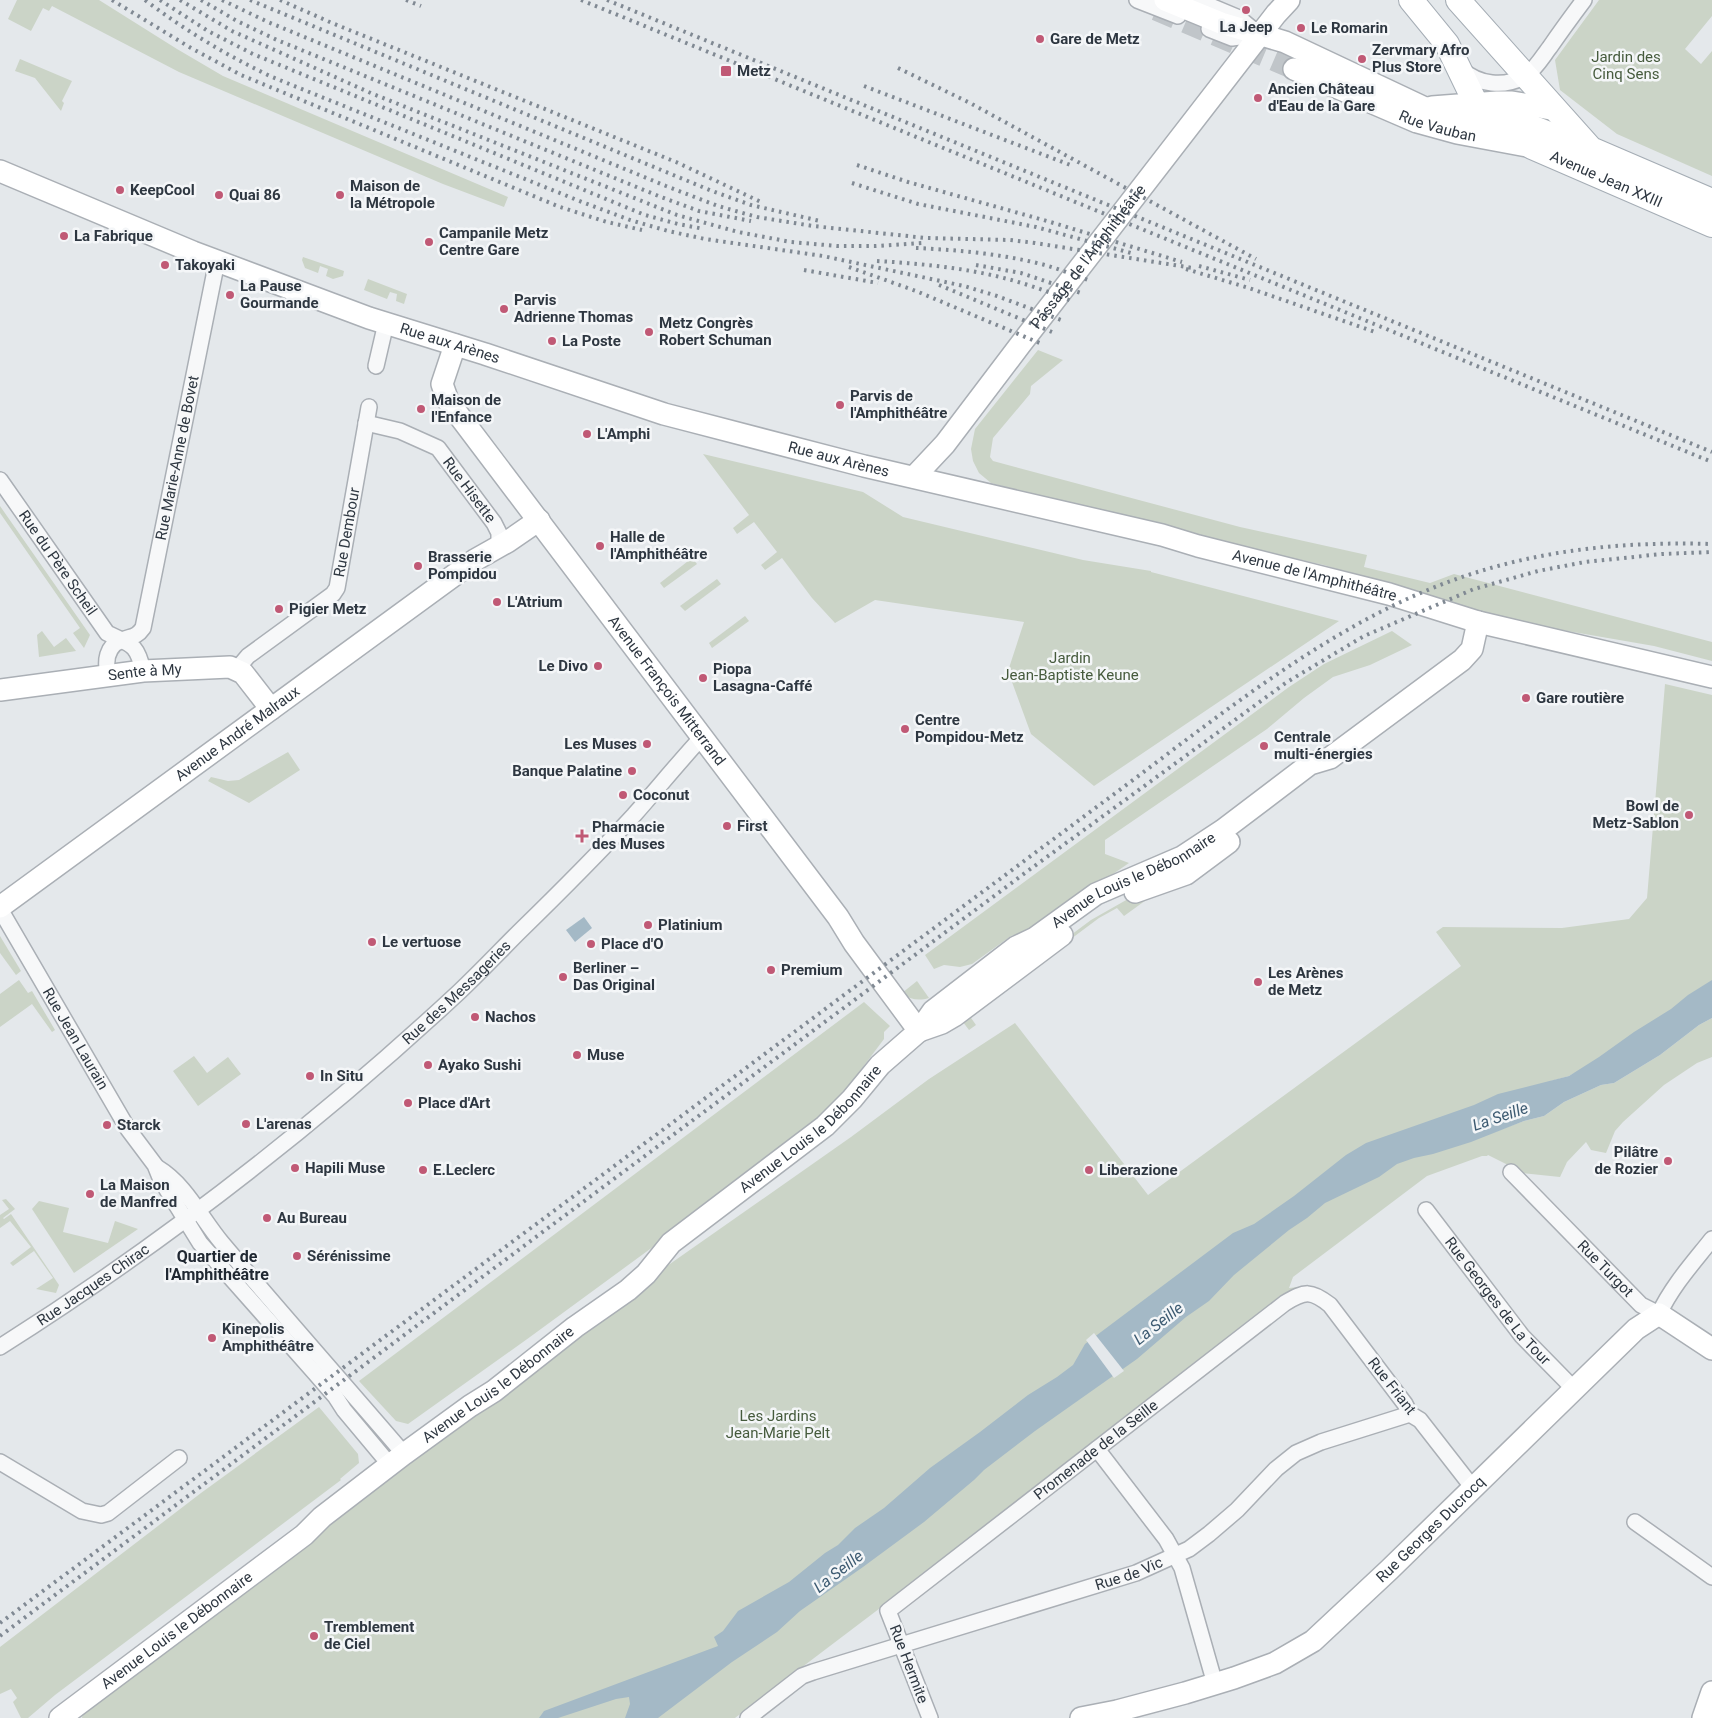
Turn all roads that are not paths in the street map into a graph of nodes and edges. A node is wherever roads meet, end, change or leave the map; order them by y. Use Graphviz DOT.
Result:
graph roads {
  1 [pos="1137,0"];
  2 [pos="1165,0"];
  3 [pos="1196,0"];
  4 [pos="1289,0"];
  5 [pos="1411,0"];
  6 [pos="1458,0"];
  7 [pos="1584,0"];
  8 [pos="1260,35"];
  9 [pos="1458,66"];
  10 [pos="1294,69"];
  11 [pos="1526,76"];
  12 [pos="1476,104"];
  13 [pos="1425,108"];
  14 [pos="1556,110"];
  15 [pos="1505,126"];
  16 [pos="1532,147"];
  17 [pos="1590,149"];
  18 [pos="0,171"];
  19 [pos="1712,201"];
  20 [pos="1712,225"];
  21 [pos="217,261"];
  22 [pos="386,323"];
  23 [pos="455,345"];
  24 [pos="376,366"];
  25 [pos="369,407"];
  26 [pos="366,423"];
  27 [pos="914,478"];
  28 [pos="0,480"];
  29 [pos="534,514"];
  30 [pos="499,540"];
  31 [pos="1478,622"];
  32 [pos="121,640"];
  33 [pos="237,669"];
  34 [pos="143,671"];
  35 [pos="108,675"];
  36 [pos="1712,677"];
  37 [pos="0,690"];
  38 [pos="271,709"];
  39 [pos="702,737"];
  40 [pos="0,908"];
  41 [pos="919,1031"];
  42 [pos="155,1166"];
  43 [pos="1511,1172"];
  44 [pos="1426,1210"];
  45 [pos="198,1211"];
  46 [pos="186,1220"];
  47 [pos="1712,1239"];
  48 [pos="1304,1293"];
  49 [pos="1659,1314"];
  50 [pos="0,1347"];
  51 [pos="1712,1349"];
  52 [pos="1574,1388"];
  53 [pos="1410,1414"];
  54 [pos="1096,1449"];
  55 [pos="179,1458"];
  56 [pos="397,1460"];
  57 [pos="0,1462"];
  58 [pos="1473,1488"];
  59 [pos="1635,1522"];
  60 [pos="1176,1555"];
  61 [pos="1712,1576"];
  62 [pos="888,1611"];
  63 [pos="902,1645"];
  64 [pos="1215,1684"];
  65 [pos="1712,1692"];
  66 [pos="60,1718"];
  67 [pos="748,1718"];
  68 [pos="930,1718"];
  69 [pos="1081,1718"];
  70 [pos="1703,1718"];
  1 -- 8 [label="street, Rue Vauban"];
  2 -- 8 [label="main road, Rue Vauban"];
  3 -- 8 [label="street, Rue Vauban"];
  4 -- 8 [label="main road, Passage de l'Amphithéâtre"];
  5 -- 9 [label="main road"];
  6 -- 11 [label="main road, Avenue Jean XXIII"];
  7 -- 11 [label="street"];
  8 -- 13 [label="main road, Rue Vauban"];
  8 -- 27 [label="main road, Passage de l'Amphithéâtre"];
  9 -- 11 [label="street"];
  9 -- 12 [label="main road"];
  10 -- 16 [label="main road, Rue Vauban"];
  11 -- 14 [label="main road, Avenue Jean XXIII"];
  12 -- 13 [label="main road, Rue Vauban"];
  12 -- 14 [label="main road, Rue Vauban"];
  12 -- 15 [label="main road, Avenue Jean XXIII"];
  12 -- 17 [label="main road"];
  13 -- 15 [label="main road, Rue Vauban"];
  14 -- 17 [label="main road, Avenue Jean XXIII"];
  15 -- 16 [label="main road, Avenue Jean XXIII"];
  16 -- 20 [label="main road, Avenue Jean XXIII"];
  17 -- 19 [label="main road, Avenue Jean XXIII"];
  18 -- 21 [label="main road, Rue aux Arènes"];
  21 -- 22 [label="main road, Rue aux Arènes"];
  21 -- 32 [label="street, Rue Marie-Anne de Bovet"];
  22 -- 23 [label="main road, Rue aux Arènes"];
  22 -- 24 [label="street"];
  23 -- 27 [label="main road, Rue aux Arènes"];
  23 -- 29 [label="main road, Avenue François Mitterrand"];
  25 -- 26 [label="street, Rue Dembour"];
  26 -- 30 [label="street, Rue Hisette"];
  26 -- 33 [label="street, Rue Dembour"];
  27 -- 31 [label="main road, Avenue de l'Amphithéâtre"];
  28 -- 32 [label="street, Rue du Père Scheil"];
  29 -- 30 [label="main road, Avenue André Malraux"];
  29 -- 39 [label="main road, Avenue François Mitterrand"];
  30 -- 38 [label="main road, Avenue André Malraux"];
  31 -- 36 [label="main road, Avenue de l'Amphithéâtre"];
  31 -- 41 [label="main road, Avenue Louis le Débonnaire"];
  32 -- 34 [label="street, Rue du Père Scheil"];
  32 -- 35 [label="street"];
  33 -- 34 [label="main road, Sente à My"];
  33 -- 38 [label="main road"];
  34 -- 35 [label="main road, Sente à My"];
  35 -- 37 [label="main road, Sente à My"];
  38 -- 40 [label="main road, Avenue André Malraux"];
  39 -- 41 [label="main road, Avenue François Mitterrand"];
  39 -- 45 [label="street, Rue des Messageries"];
  40 -- 42 [label="street, Rue Jean Laurain"];
  41 -- 56 [label="main road, Avenue Louis le Débonnaire"];
  42 -- 45 [label="street, Rue Jean Laurain"];
  42 -- 46 [label="street, Rue Jean Laurain"];
  43 -- 49 [label="street, Rue Turgot"];
  44 -- 52 [label="street, Rue Georges de La Tour"];
  45 -- 46 [label="street, Rue des Messageries"];
  45 -- 56 [label="street, Rue Jean Laurain"];
  46 -- 50 [label="street, Rue Jacques Chirac"];
  46 -- 56 [label="street, Rue Jean Laurain"];
  47 -- 49 [label="street, Rue Georges Ducrocq"];
  48 -- 53 [label="street, Rue Friant"];
  48 -- 54 [label="street, Promenade de la Seille"];
  49 -- 51 [label="main road, Rue Turgot"];
  49 -- 52 [label="main road, Rue Georges Ducrocq"];
  52 -- 58 [label="main road, Rue Georges Ducrocq"];
  53 -- 58 [label="street, Rue Friant"];
  53 -- 60 [label="street, Rue de Vic"];
  54 -- 60 [label="street"];
  54 -- 62 [label="street, Promenade de la Seille"];
  55 -- 57 [label="street"];
  56 -- 66 [label="main road, Avenue Louis le Débonnaire"];
  58 -- 64 [label="main road, Rue Georges Ducrocq"];
  59 -- 61 [label="street"];
  60 -- 63 [label="street, Rue de Vic"];
  60 -- 64 [label="street"];
  62 -- 63 [label="street, Rue Hermite"];
  63 -- 67 [label="street, Rue de Vic"];
  63 -- 68 [label="street, Rue Hermite"];
  64 -- 69 [label="main road, Rue Georges Ducrocq"];
  65 -- 70 [label="main road"];
}
